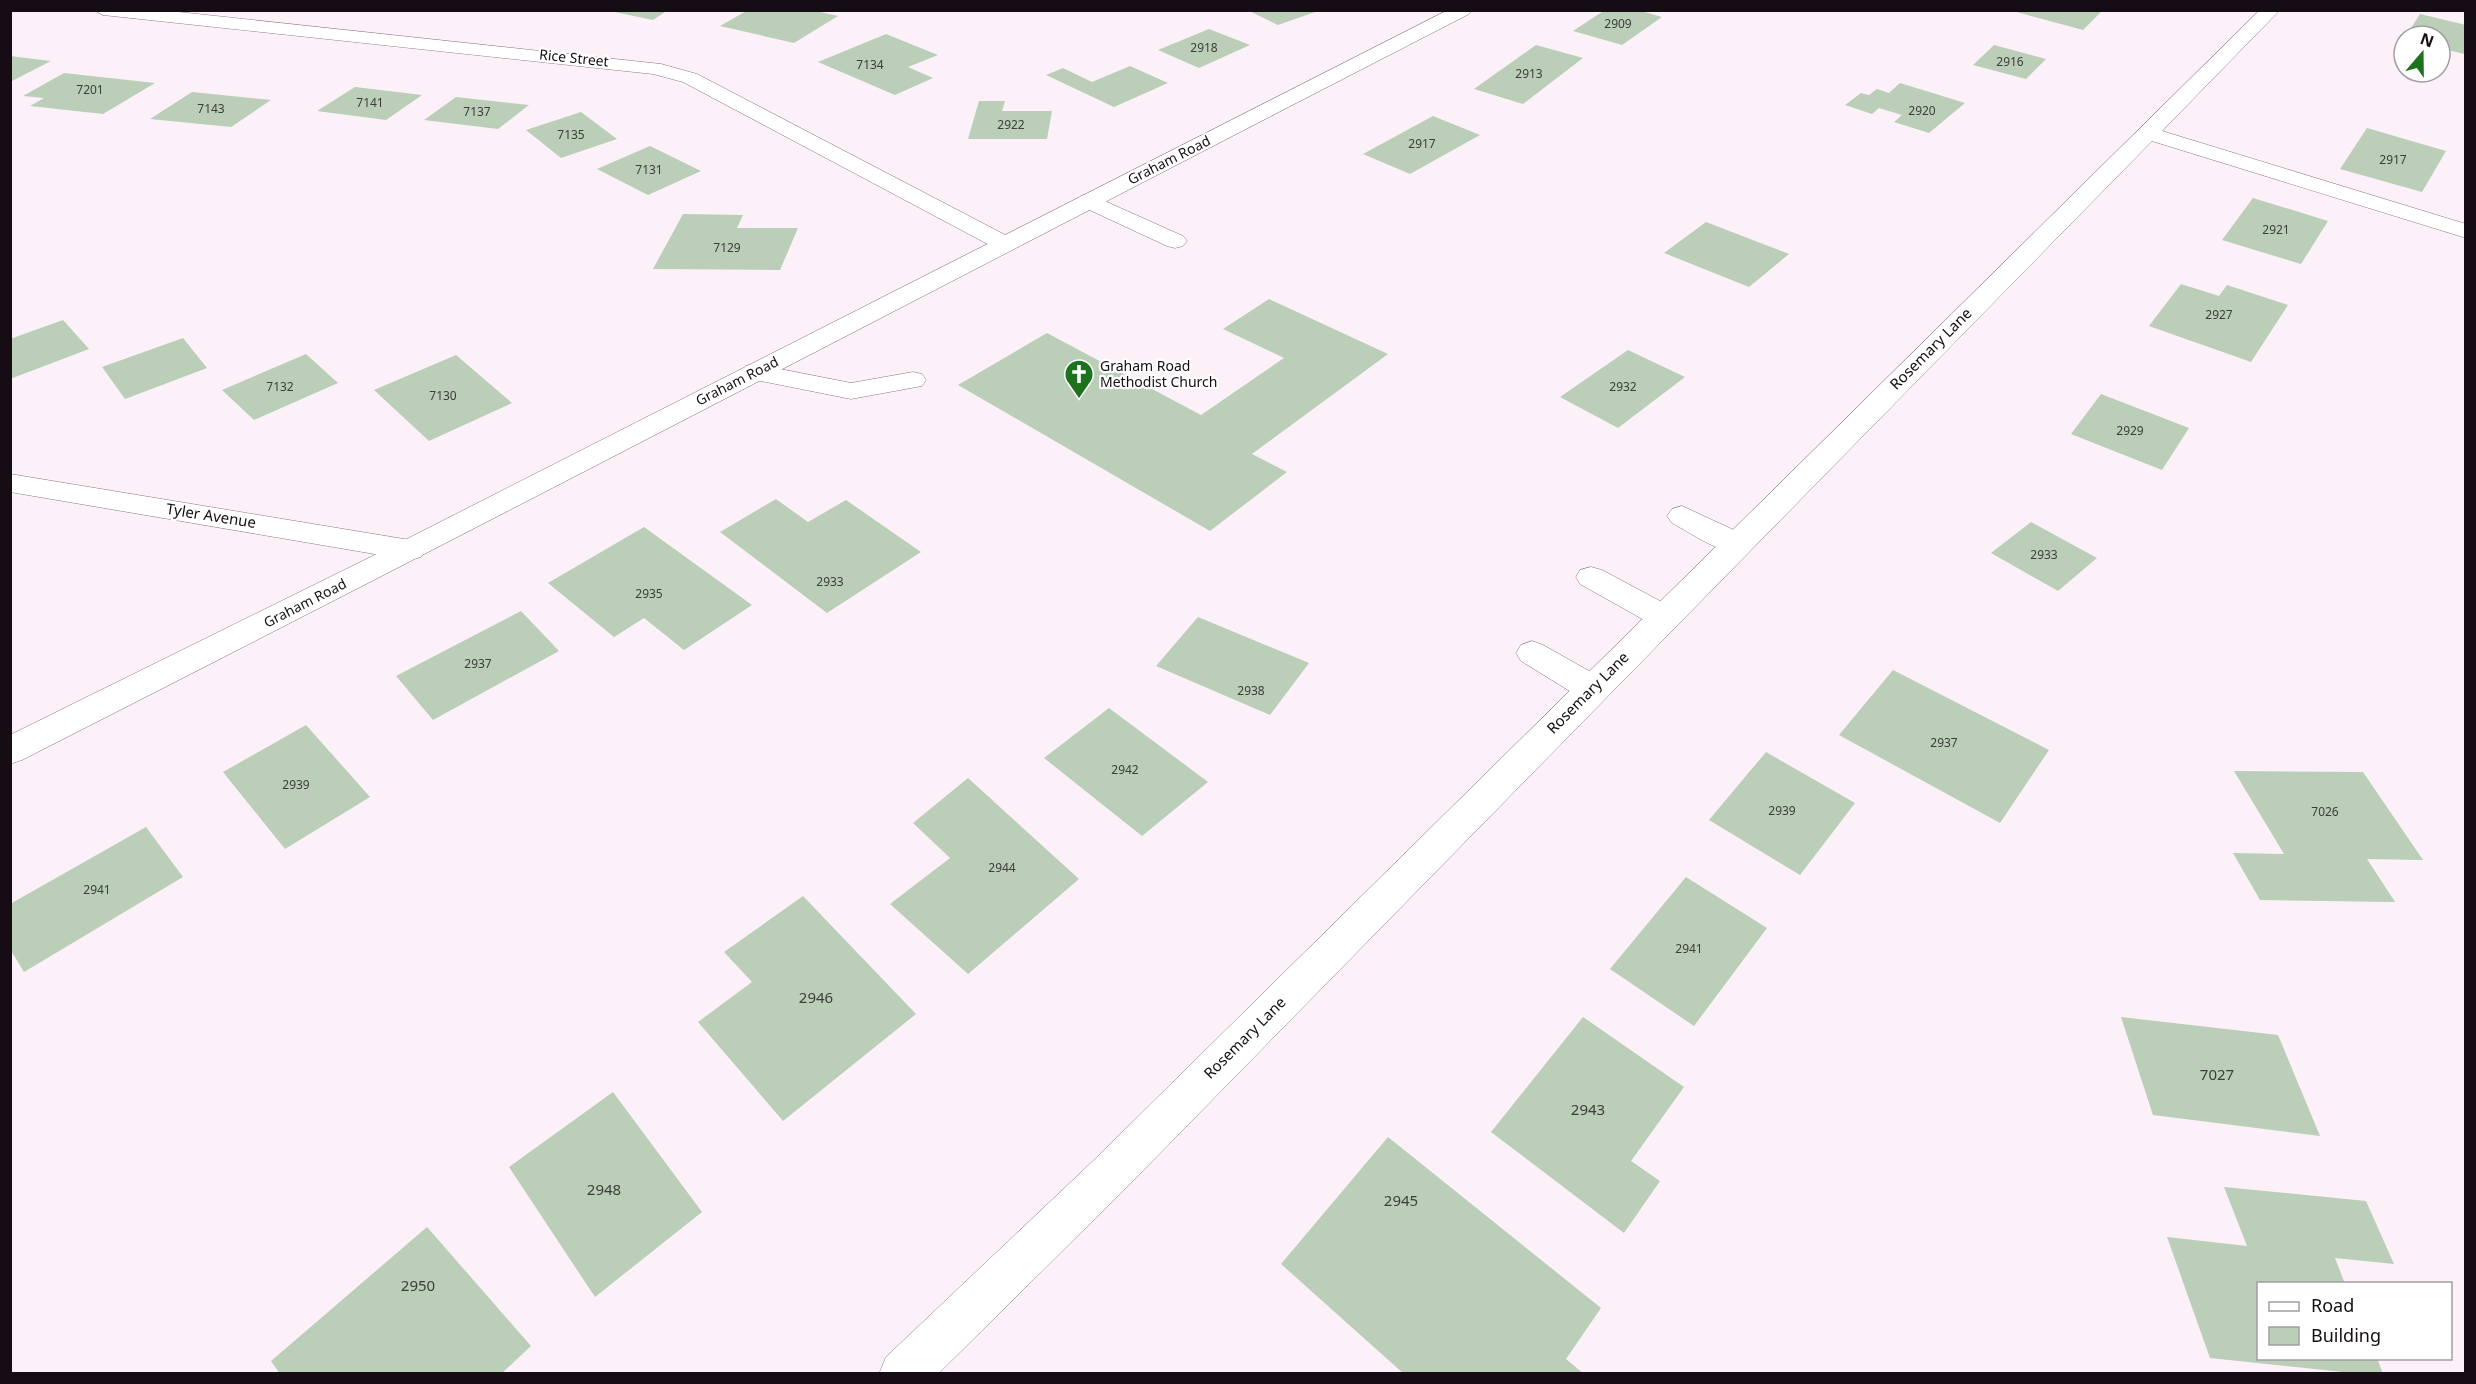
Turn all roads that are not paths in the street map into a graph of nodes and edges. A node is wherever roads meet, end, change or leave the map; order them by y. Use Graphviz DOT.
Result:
graph roads {
  1 [pos="103,10"];
  2 [pos="1463,10"];
  3 [pos="2271,10"];
  4 [pos="2147,133"];
  5 [pos="1089,201"];
  6 [pos="2466,231"];
  7 [pos="1175,241"];
  8 [pos="1005,244"];
  9 [pos="755,372"];
  10 [pos="913,380"];
  11 [pos="10,483"];
  12 [pos="1682,516"];
  13 [pos="1738,544"];
  14 [pos="411,550"];
  15 [pos="1591,576"];
  16 [pos="1664,617"];
  17 [pos="1532,653"];
  18 [pos="1593,689"];
  19 [pos="10,751"];
  20 [pos="903,1374"];
  1 -- 8 [label="street, Rice Street"];
  2 -- 5 [label="street, Graham Road"];
  3 -- 4 [label="street, Rosemary Lane"];
  4 -- 6 [label="street"];
  4 -- 13 [label="street, Rosemary Lane"];
  5 -- 7 [label="street"];
  5 -- 8 [label="street, Graham Road"];
  8 -- 9 [label="street, Graham Road"];
  9 -- 10 [label="street"];
  9 -- 14 [label="street, Graham Road"];
  11 -- 14 [label="street, Tyler Avenue"];
  12 -- 13 [label="street"];
  13 -- 16 [label="street, Rosemary Lane"];
  14 -- 19 [label="street, Graham Road"];
  15 -- 16 [label="street"];
  16 -- 18 [label="street, Rosemary Lane"];
  17 -- 18 [label="street"];
  18 -- 20 [label="street, Rosemary Lane"];
}
